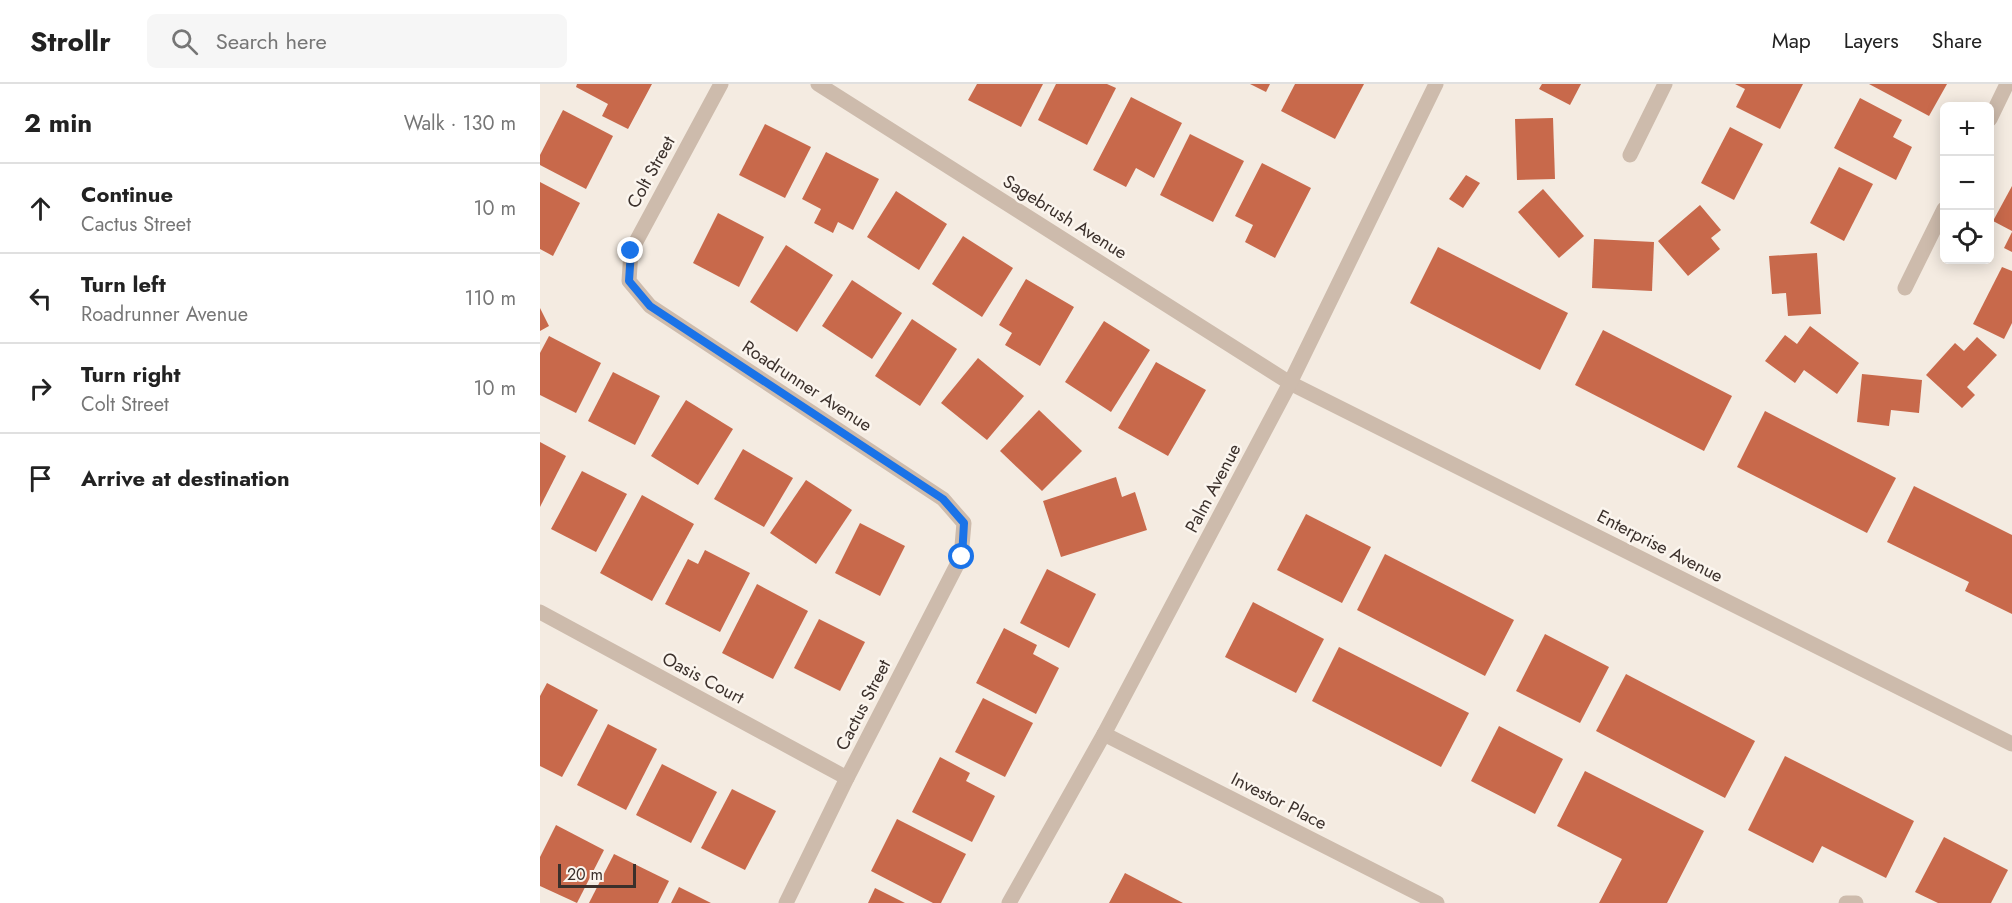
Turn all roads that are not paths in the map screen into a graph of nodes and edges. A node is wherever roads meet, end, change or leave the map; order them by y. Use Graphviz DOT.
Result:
graph roads {
  1 [pos="721,84"];
  2 [pos="819,84"];
  3 [pos="1436,84"];
  4 [pos="1665,84"];
  5 [pos="2007,84"];
  6 [pos="1994,109"];
  7 [pos="1630,155"];
  8 [pos="1944,210"];
  9 [pos="629,281"];
  10 [pos="1905,288"];
  11 [pos="1290,383"];
  12 [pos="964,523"];
  13 [pos="540,612"];
  14 [pos="1104,734"];
  15 [pos="2012,744"];
  16 [pos="847,778"];
  17 [pos="786,903"];
  18 [pos="1009,903"];
  19 [pos="1437,903"];
  20 [pos="1846,903"];
  21 [pos="1856,903"];
  1 -- 9 [label="street, Colt Street"];
  2 -- 11 [label="street, Sagebrush Avenue"];
  3 -- 11 [label="street, Palm Avenue"];
  4 -- 7 [label="street"];
  5 -- 6 [label="street"];
  8 -- 10 [label="street"];
  9 -- 12 [label="street, Roadrunner Avenue"];
  11 -- 14 [label="street, Palm Avenue"];
  11 -- 15 [label="street, Enterprise Avenue"];
  12 -- 16 [label="street, Cactus Street"];
  13 -- 16 [label="street, Oasis Court"];
  14 -- 18 [label="street, Palm Avenue"];
  14 -- 19 [label="street, Investor Place"];
  16 -- 17 [label="street, Cactus Street"];
  20 -- 21 [label="street"];
}
